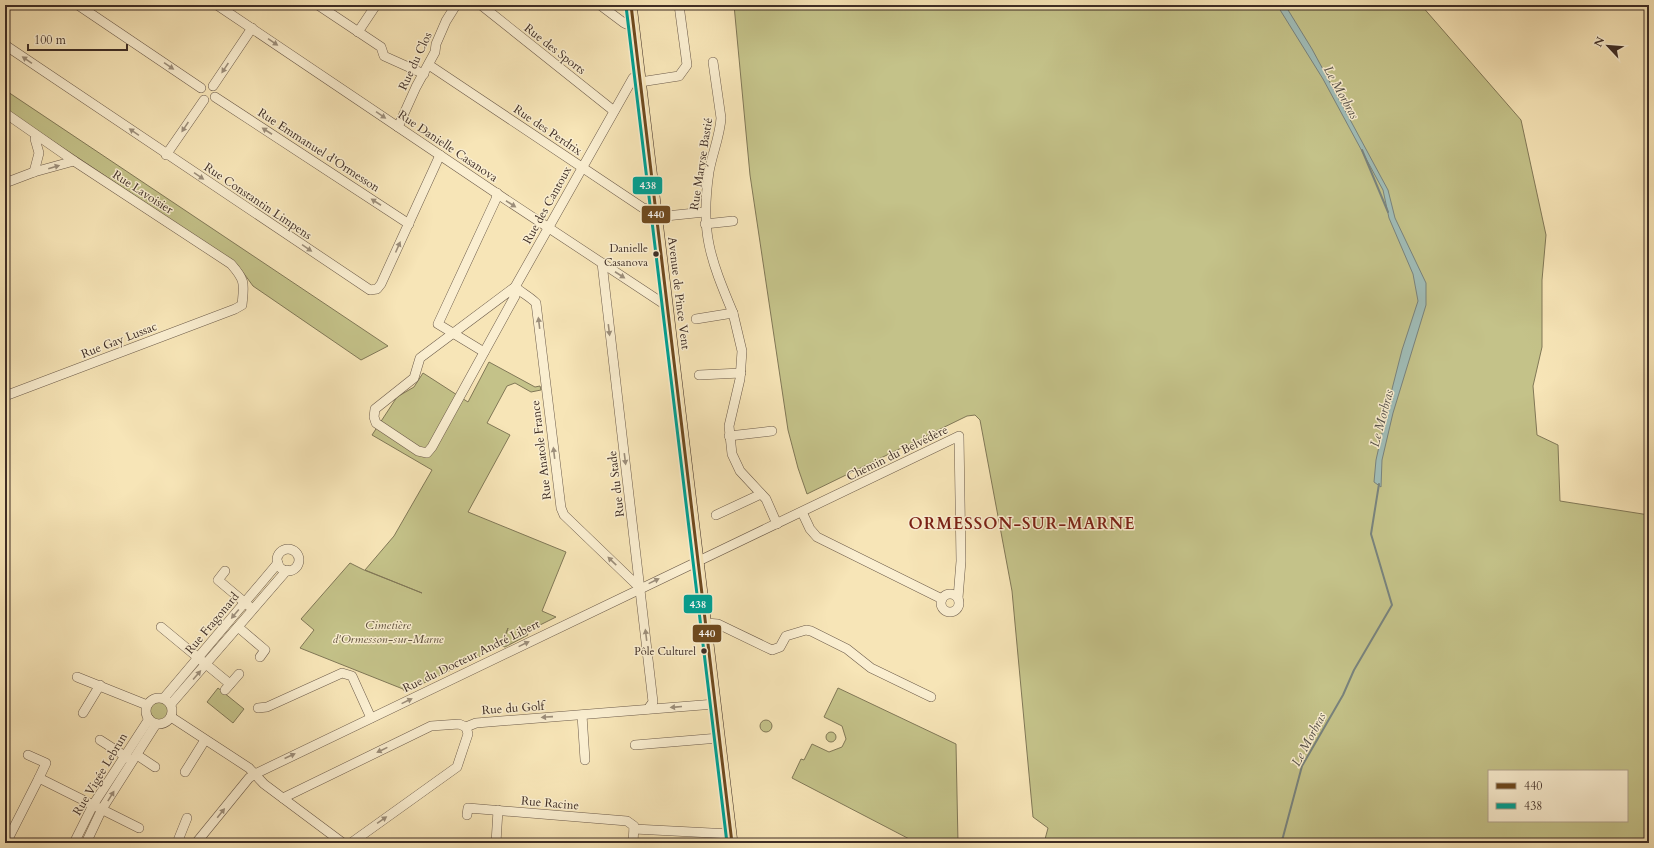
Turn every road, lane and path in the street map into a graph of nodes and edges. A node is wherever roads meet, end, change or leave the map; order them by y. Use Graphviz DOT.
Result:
graph roads {
  1 [pos="78,5"];
  2 [pos="217,5"];
  3 [pos="376,5"];
  4 [pos="456,5"];
  5 [pos="481,5"];
  6 [pos="600,5"];
  7 [pos="631,5"];
  8 [pos="679,5"];
  9 [pos="322,6"];
  10 [pos="252,28"];
  11 [pos="634,28"];
  12 [pos="358,32"];
  13 [pos="5,45"];
  14 [pos="713,62"];
  15 [pos="429,65"];
  16 [pos="424,74"];
  17 [pos="640,79"];
  18 [pos="213,86"];
  19 [pos="201,88"];
  20 [pos="215,97"];
  21 [pos="204,100"];
  22 [pos="614,111"];
  23 [pos="5,113"];
  24 [pos="398,127"];
  25 [pos="35,139"];
  26 [pos="166,155"];
  27 [pos="440,155"];
  28 [pos="74,161"];
  29 [pos="583,167"];
  30 [pos="34,172"];
  31 [pos="5,183"];
  32 [pos="497,193"];
  33 [pos="705,212"];
  34 [pos="655,214"];
  35 [pos="735,221"];
  36 [pos="409,224"];
  37 [pos="705,224"];
  38 [pos="548,228"];
  39 [pos="602,263"];
  40 [pos="515,287"];
  41 [pos="667,304"];
  42 [pos="242,305"];
  43 [pos="733,314"];
  44 [pos="696,319"];
  45 [pos="453,333"];
  46 [pos="484,352"];
  47 [pos="741,373"];
  48 [pos="699,375"];
  49 [pos="5,396"];
  50 [pos="772,432"];
  51 [pos="729,436"];
  52 [pos="761,494"];
  53 [pos="802,512"];
  54 [pos="716,515"];
  55 [pos="776,524"];
  56 [pos="698,560"];
  57 [pos="278,563"];
  58 [pos="287,570"];
  59 [pos="225,571"];
  60 [pos="640,588"];
  61 [pos="958,598"];
  62 [pos="942,599"];
  63 [pos="244,602"];
  64 [pos="253,610"];
  65 [pos="706,623"];
  66 [pos="161,627"];
  67 [pos="238,627"];
  68 [pos="260,657"];
  69 [pos="197,658"];
  70 [pos="206,663"];
  71 [pos="239,674"];
  72 [pos="77,677"];
  73 [pos="100,685"];
  74 [pos="931,697"];
  75 [pos="167,701"];
  76 [pos="653,702"];
  77 [pos="715,704"];
  78 [pos="147,705"];
  79 [pos="258,708"];
  80 [pos="661,708"];
  81 [pos="648,709"];
  82 [pos="83,714"];
  83 [pos="582,715"];
  84 [pos="171,717"];
  85 [pos="371,718"];
  86 [pos="152,721"];
  87 [pos="466,727"];
  88 [pos="719,738"];
  89 [pos="100,740"];
  90 [pos="205,740"];
  91 [pos="635,745"];
  92 [pos="28,755"];
  93 [pos="125,756"];
  94 [pos="135,758"];
  95 [pos="586,760"];
  96 [pos="155,767"];
  97 [pos="185,772"];
  98 [pos="255,774"];
  99 [pos="39,778"];
  100 [pos="283,798"];
  101 [pos="93,805"];
  102 [pos="102,809"];
  103 [pos="498,810"];
  104 [pos="466,815"];
  105 [pos="187,818"];
  106 [pos="139,828"];
  107 [pos="634,829"];
  108 [pos="731,838"];
  109 [pos="6,843"];
  110 [pos="74,843"];
  111 [pos="86,843"];
  112 [pos="177,843"];
  113 [pos="196,843"];
  114 [pos="343,843"];
  115 [pos="350,843"];
  116 [pos="496,843"];
  117 [pos="633,843"];
  1 -- 19 [label="street, one-way"];
  2 -- 10 [label="street, Rue Danielle Casanova"];
  3 -- 12 [label="street"];
  4 -- 15 [label="street, Rue du Clos"];
  5 -- 22 [label="street, Rue des Sports"];
  6 -- 11 [label="street"];
  7 -- 11 [label="main road, Avenue de Pince Vent"];
  8 -- 17 [label="street"];
  9 -- 12 [label="street"];
  10 -- 18 [label="street, one-way"];
  10 -- 24 [label="street, Rue Danielle Casanova, one-way"];
  11 -- 17 [label="main road, Avenue de Pince Vent"];
  12 -- 16 [label="street"];
  26 -- 13 [label="street, Rue Constantin Limpens, one-way"];
  14 -- 33 [label="street, Rue Maryse Bastié"];
  15 -- 16 [label="street, Rue du Clos"];
  15 -- 29 [label="street, Rue des Perdrix"];
  16 -- 24 [label="street, Rue du Clos"];
  17 -- 22 [label="street, Rue des Cantoux"];
  17 -- 34 [label="main road, Avenue de Pince Vent"];
  18 -- 19 [label="street"];
  18 -- 20 [label="street"];
  19 -- 21 [label="street"];
  20 -- 21 [label="street"];
  36 -- 20 [label="street, Rue Emmanuel d'Ormesson, one-way"];
  21 -- 26 [label="street, one-way"];
  22 -- 29 [label="street, Rue des Cantoux"];
  23 -- 28 [label="street, Rue Lavoisier"];
  24 -- 27 [label="street, Rue Danielle Casanova"];
  25 -- 30 [label="street"];
  26 -- 36 [label="street, Rue Constantin Limpens, one-way"];
  27 -- 32 [label="street, Rue Danielle Casanova"];
  27 -- 36 [label="street, Rue Constantin Limpens"];
  30 -- 28 [label="street, one-way"];
  28 -- 42 [label="street, Rue Lavoisier"];
  29 -- 34 [label="street, Rue des Perdrix"];
  29 -- 38 [label="street, Rue des Cantoux"];
  30 -- 31 [label="street"];
  32 -- 38 [label="street, Rue Danielle Casanova, one-way"];
  32 -- 45 [label="street"];
  33 -- 34 [label="street"];
  33 -- 37 [label="street, Rue Maryse Bastié"];
  34 -- 41 [label="main road, Avenue de Pince Vent"];
  35 -- 37 [label="street"];
  37 -- 43 [label="street, Rue Maryse Bastié"];
  38 -- 39 [label="street, Rue Danielle Casanova"];
  38 -- 40 [label="street, Rue des Cantoux"];
  39 -- 41 [label="street, Rue Danielle Casanova, one-way"];
  39 -- 60 [label="street, Rue du Stade, one-way"];
  40 -- 45 [label="street"];
  40 -- 46 [label="street"];
  60 -- 40 [label="street, Rue Anatole France, one-way"];
  41 -- 56 [label="main road, Avenue de Pince Vent"];
  42 -- 49 [label="street, Rue Gay Lussac"];
  43 -- 44 [label="street"];
  43 -- 47 [label="street, Rue Maryse Bastié"];
  45 -- 46 [label="street"];
  45 -- 46 [label="street"];
  47 -- 48 [label="street"];
  47 -- 51 [label="street, Rue Maryse Bastié"];
  50 -- 51 [label="street"];
  51 -- 52 [label="street, Rue Maryse Bastié"];
  52 -- 54 [label="street"];
  52 -- 55 [label="street, Rue Maryse Bastié"];
  53 -- 55 [label="street, Chemin du Belvédère"];
  53 -- 61 [label="street, Chemin du Belvédère"];
  53 -- 62 [label="street"];
  55 -- 56 [label="street, Chemin du Belvédère"];
  60 -- 56 [label="street, Rue du Docteur André Libert, one-way"];
  56 -- 65 [label="main road, Avenue de Pince Vent"];
  57 -- 58 [label="street"];
  57 -- 58 [label="street, Rue Fragonard"];
  57 -- 63 [label="street, Rue Fragonard"];
  58 -- 64 [label="street, Rue Fragonard"];
  59 -- 63 [label="street"];
  76 -- 60 [label="street, Rue du Stade, one-way"];
  85 -- 60 [label="street, Rue du Docteur André Libert, one-way"];
  61 -- 62 [label="street"];
  61 -- 62 [label="street"];
  63 -- 64 [label="street"];
  63 -- 69 [label="street, Rue Fragonard, one-way"];
  64 -- 67 [label="street, Rue Fragonard"];
  65 -- 74 [label="street"];
  65 -- 77 [label="main road, Avenue de Pince Vent"];
  66 -- 69 [label="street"];
  67 -- 68 [label="street"];
  67 -- 70 [label="street, Rue Fragonard"];
  69 -- 70 [label="street"];
  69 -- 75 [label="street, Rue Fragonard"];
  70 -- 71 [label="street"];
  75 -- 70 [label="street, Rue Fragonard, one-way"];
  72 -- 73 [label="street"];
  73 -- 78 [label="street"];
  73 -- 82 [label="street"];
  75 -- 78 [label="street"];
  75 -- 84 [label="street"];
  76 -- 80 [label="street"];
  76 -- 81 [label="street"];
  77 -- 80 [label="street, Rue du Golf, one-way"];
  77 -- 88 [label="main road, Avenue de Pince Vent"];
  78 -- 86 [label="street"];
  79 -- 85 [label="street"];
  80 -- 81 [label="street, Rue du Golf"];
  81 -- 83 [label="street, Rue du Golf"];
  83 -- 87 [label="street, Rue du Golf, one-way"];
  83 -- 95 [label="street"];
  84 -- 86 [label="street"];
  84 -- 90 [label="street"];
  98 -- 85 [label="street, Rue du Docteur André Libert, one-way"];
  86 -- 93 [label="street, Rue Vigée Lebrun"];
  86 -- 94 [label="street, Rue Vigée Lebrun"];
  87 -- 100 [label="street, Rue du Golf, one-way"];
  115 -- 87 [label="street, one-way"];
  88 -- 91 [label="street"];
  88 -- 108 [label="main road, Avenue de Pince Vent"];
  89 -- 93 [label="street"];
  90 -- 97 [label="street"];
  90 -- 98 [label="street"];
  92 -- 99 [label="street"];
  93 -- 94 [label="street"];
  93 -- 101 [label="street, Rue Vigée Lebrun"];
  94 -- 96 [label="street"];
  102 -- 94 [label="street, Rue Vigée Lebrun, one-way"];
  98 -- 100 [label="street"];
  113 -- 98 [label="street, Rue du Docteur André Libert, one-way"];
  99 -- 101 [label="street"];
  99 -- 109 [label="street"];
  100 -- 114 [label="street"];
  101 -- 102 [label="street"];
  101 -- 110 [label="street, Rue Vigée Lebrun"];
  102 -- 106 [label="street"];
  102 -- 111 [label="street, Rue Vigée Lebrun"];
  103 -- 104 [label="street, Rue Racine"];
  103 -- 107 [label="street, Rue Racine"];
  103 -- 116 [label="street"];
  105 -- 112 [label="street"];
  107 -- 108 [label="street, Rue Racine"];
  107 -- 117 [label="street"];
}
